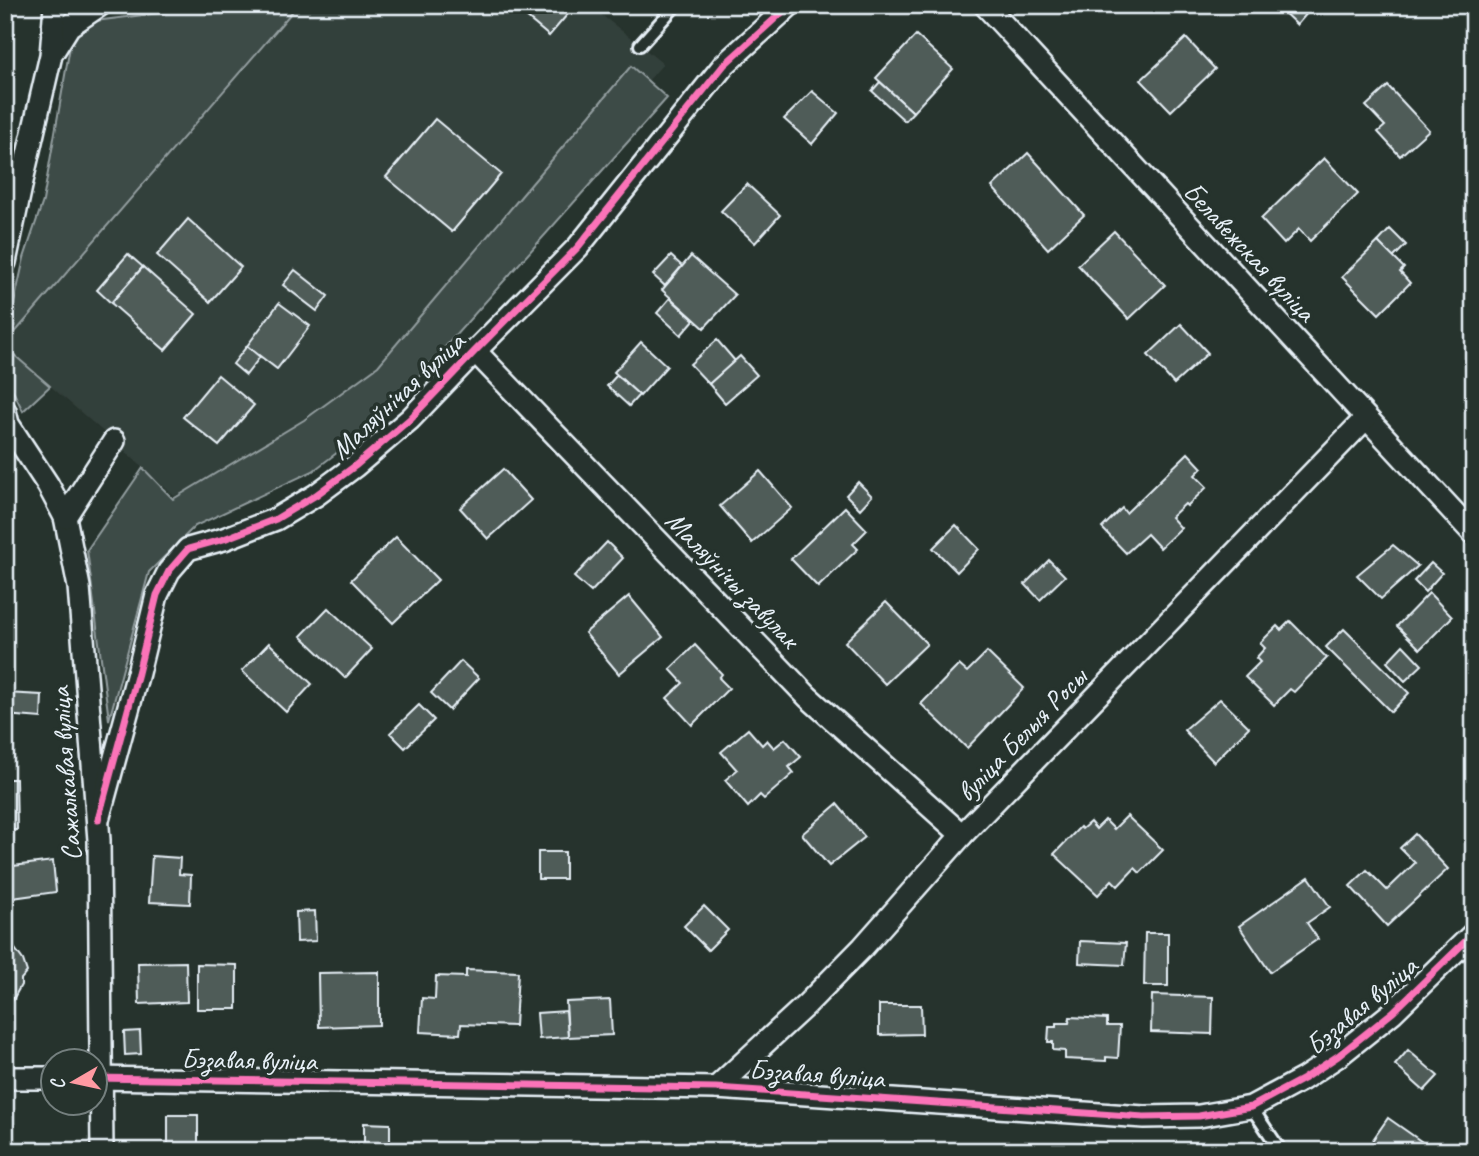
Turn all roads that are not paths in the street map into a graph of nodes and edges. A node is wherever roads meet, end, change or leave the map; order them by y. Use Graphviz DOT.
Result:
graph roads {
  1 [pos="55,5"];
  2 [pos="100,5"];
  3 [pos="676,5"];
  4 [pos="790,5"];
  5 [pos="985,5"];
  6 [pos="640,45"];
  7 [pos="51,55"];
  8 [pos="5,262"];
  9 [pos="475,351"];
  10 [pos="1366,418"];
  11 [pos="6,419"];
  12 [pos="114,441"];
  13 [pos="65,517"];
  14 [pos="1474,534"];
  15 [pos="99,820"];
  16 [pos="962,835"];
  17 [pos="1474,933"];
  18 [pos="97,1048"];
  19 [pos="5,1078"];
  20 [pos="38,1078"];
  21 [pos="108,1078"];
  22 [pos="716,1088"];
  23 [pos="1251,1107"];
  24 [pos="100,1118"];
  25 [pos="102,1151"];
  26 [pos="1281,1151"];
  1 -- 7 [label="street"];
  2 -- 7 [label="street"];
  3 -- 6 [label="lane"];
  4 -- 9 [label="street, Маляўнічая вуліца"];
  5 -- 10 [label="street, Белавежская вуліца"];
  7 -- 8 [label="street"];
  9 -- 15 [label="street, Маляўнічая вуліца"];
  9 -- 16 [label="street, Маляўнічы завулак"];
  10 -- 14 [label="street, Белавежская вуліца"];
  10 -- 16 [label="street, вуліца Белыя Росы"];
  11 -- 13 [label="street, Сажалкавая вуліца"];
  12 -- 13 [label="street"];
  13 -- 15 [label="street, Сажалкавая вуліца"];
  15 -- 18 [label="street, Сажалкавая вуліца"];
  16 -- 22 [label="street, вуліца Белыя Росы"];
  17 -- 23 [label="street, Бэзавая вуліца"];
  19 -- 20 [label="street"];
  21 -- 22 [label="street, Бэзавая вуліца"];
  22 -- 23 [label="street, Бэзавая вуліца"];
  23 -- 26 [label="lane"];
  24 -- 25 [label="street, Сажалкавая вуліца"];
}
